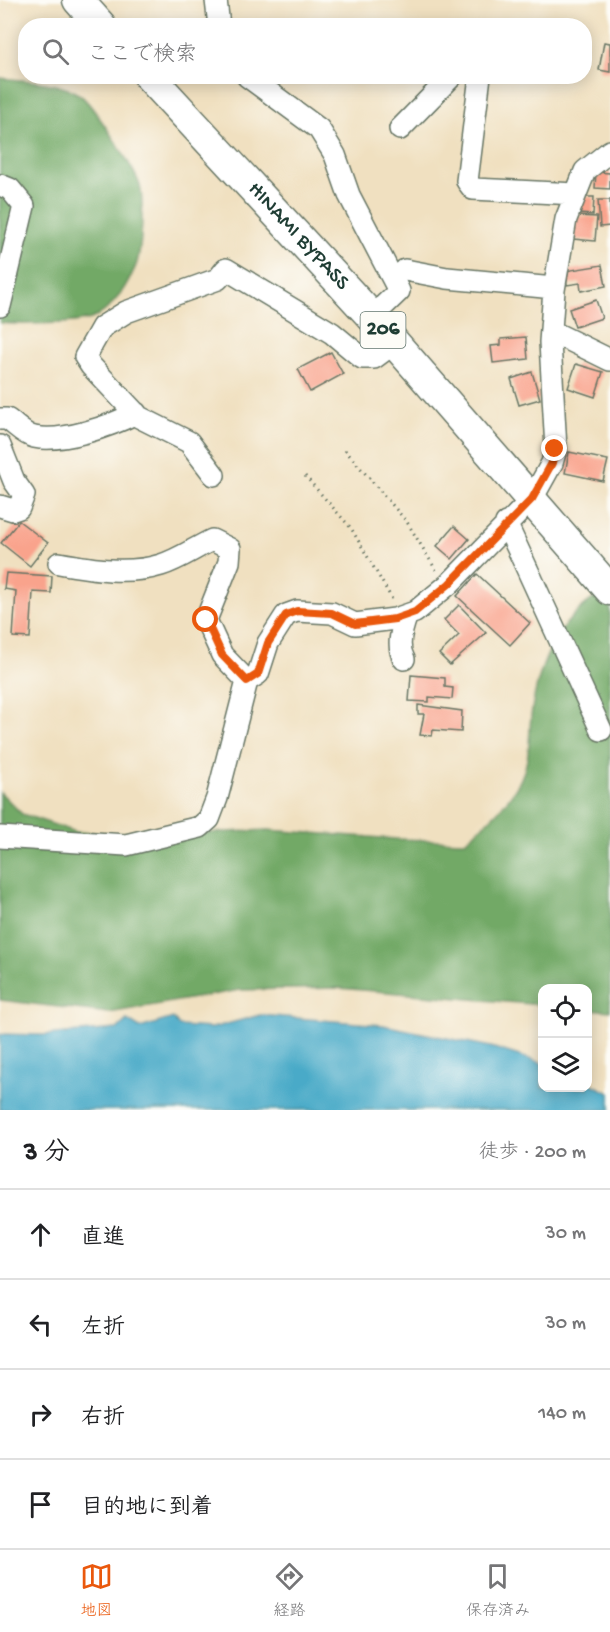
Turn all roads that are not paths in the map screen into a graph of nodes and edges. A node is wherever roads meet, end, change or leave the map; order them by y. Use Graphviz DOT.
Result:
graph roads {
  1 [pos="78,0"];
  2 [pos="216,0"];
  3 [pos="94,18"];
  4 [pos="218,18"];
  5 [pos="155,84"];
  6 [pos="258,84"];
  7 [pos="444,84"];
  8 [pos="479,84"];
  9 [pos="400,129"];
  10 [pos="610,151"];
  11 [pos="0,185"];
  12 [pos="576,194"];
  13 [pos="405,270"];
  14 [pos="554,288"];
  15 [pos="0,306"];
  16 [pos="372,317"];
  17 [pos="551,330"];
  18 [pos="393,344"];
  19 [pos="610,360"];
  20 [pos="135,413"];
  21 [pos="0,419"];
  22 [pos="0,446"];
  23 [pos="214,475"];
  24 [pos="532,499"];
  25 [pos="0,506"];
  26 [pos="506,522"];
  27 [pos="59,563"];
  28 [pos="610,590"];
  29 [pos="404,616"];
  30 [pos="404,659"];
  31 [pos="247,681"];
  32 [pos="601,730"];
  33 [pos="0,837"];
  1 -- 3 [label="highway"];
  2 -- 4 [label="street"];
  5 -- 16 [label="highway, HINAMI BYPASS / 206"];
  6 -- 16 [label="street"];
  7 -- 9 [label="street"];
  8 -- 12 [label="street"];
  10 -- 12 [label="street"];
  11 -- 15 [label="street"];
  12 -- 14 [label="street"];
  13 -- 14 [label="street"];
  14 -- 17 [label="street"];
  16 -- 18 [label="highway, HINAMI BYPASS / 206"];
  17 -- 19 [label="street"];
  17 -- 24 [label="street"];
  18 -- 20 [label="street"];
  18 -- 24 [label="highway, HINAMI BYPASS / 206"];
  20 -- 21 [label="street"];
  20 -- 23 [label="street"];
  22 -- 25 [label="street"];
  24 -- 26 [label="street"];
  24 -- 28 [label="highway, HINAMI BYPASS / 206"];
  26 -- 29 [label="street"];
  26 -- 32 [label="street"];
  27 -- 31 [label="street"];
  29 -- 30 [label="street"];
  29 -- 31 [label="street"];
  31 -- 33 [label="street"];
}
